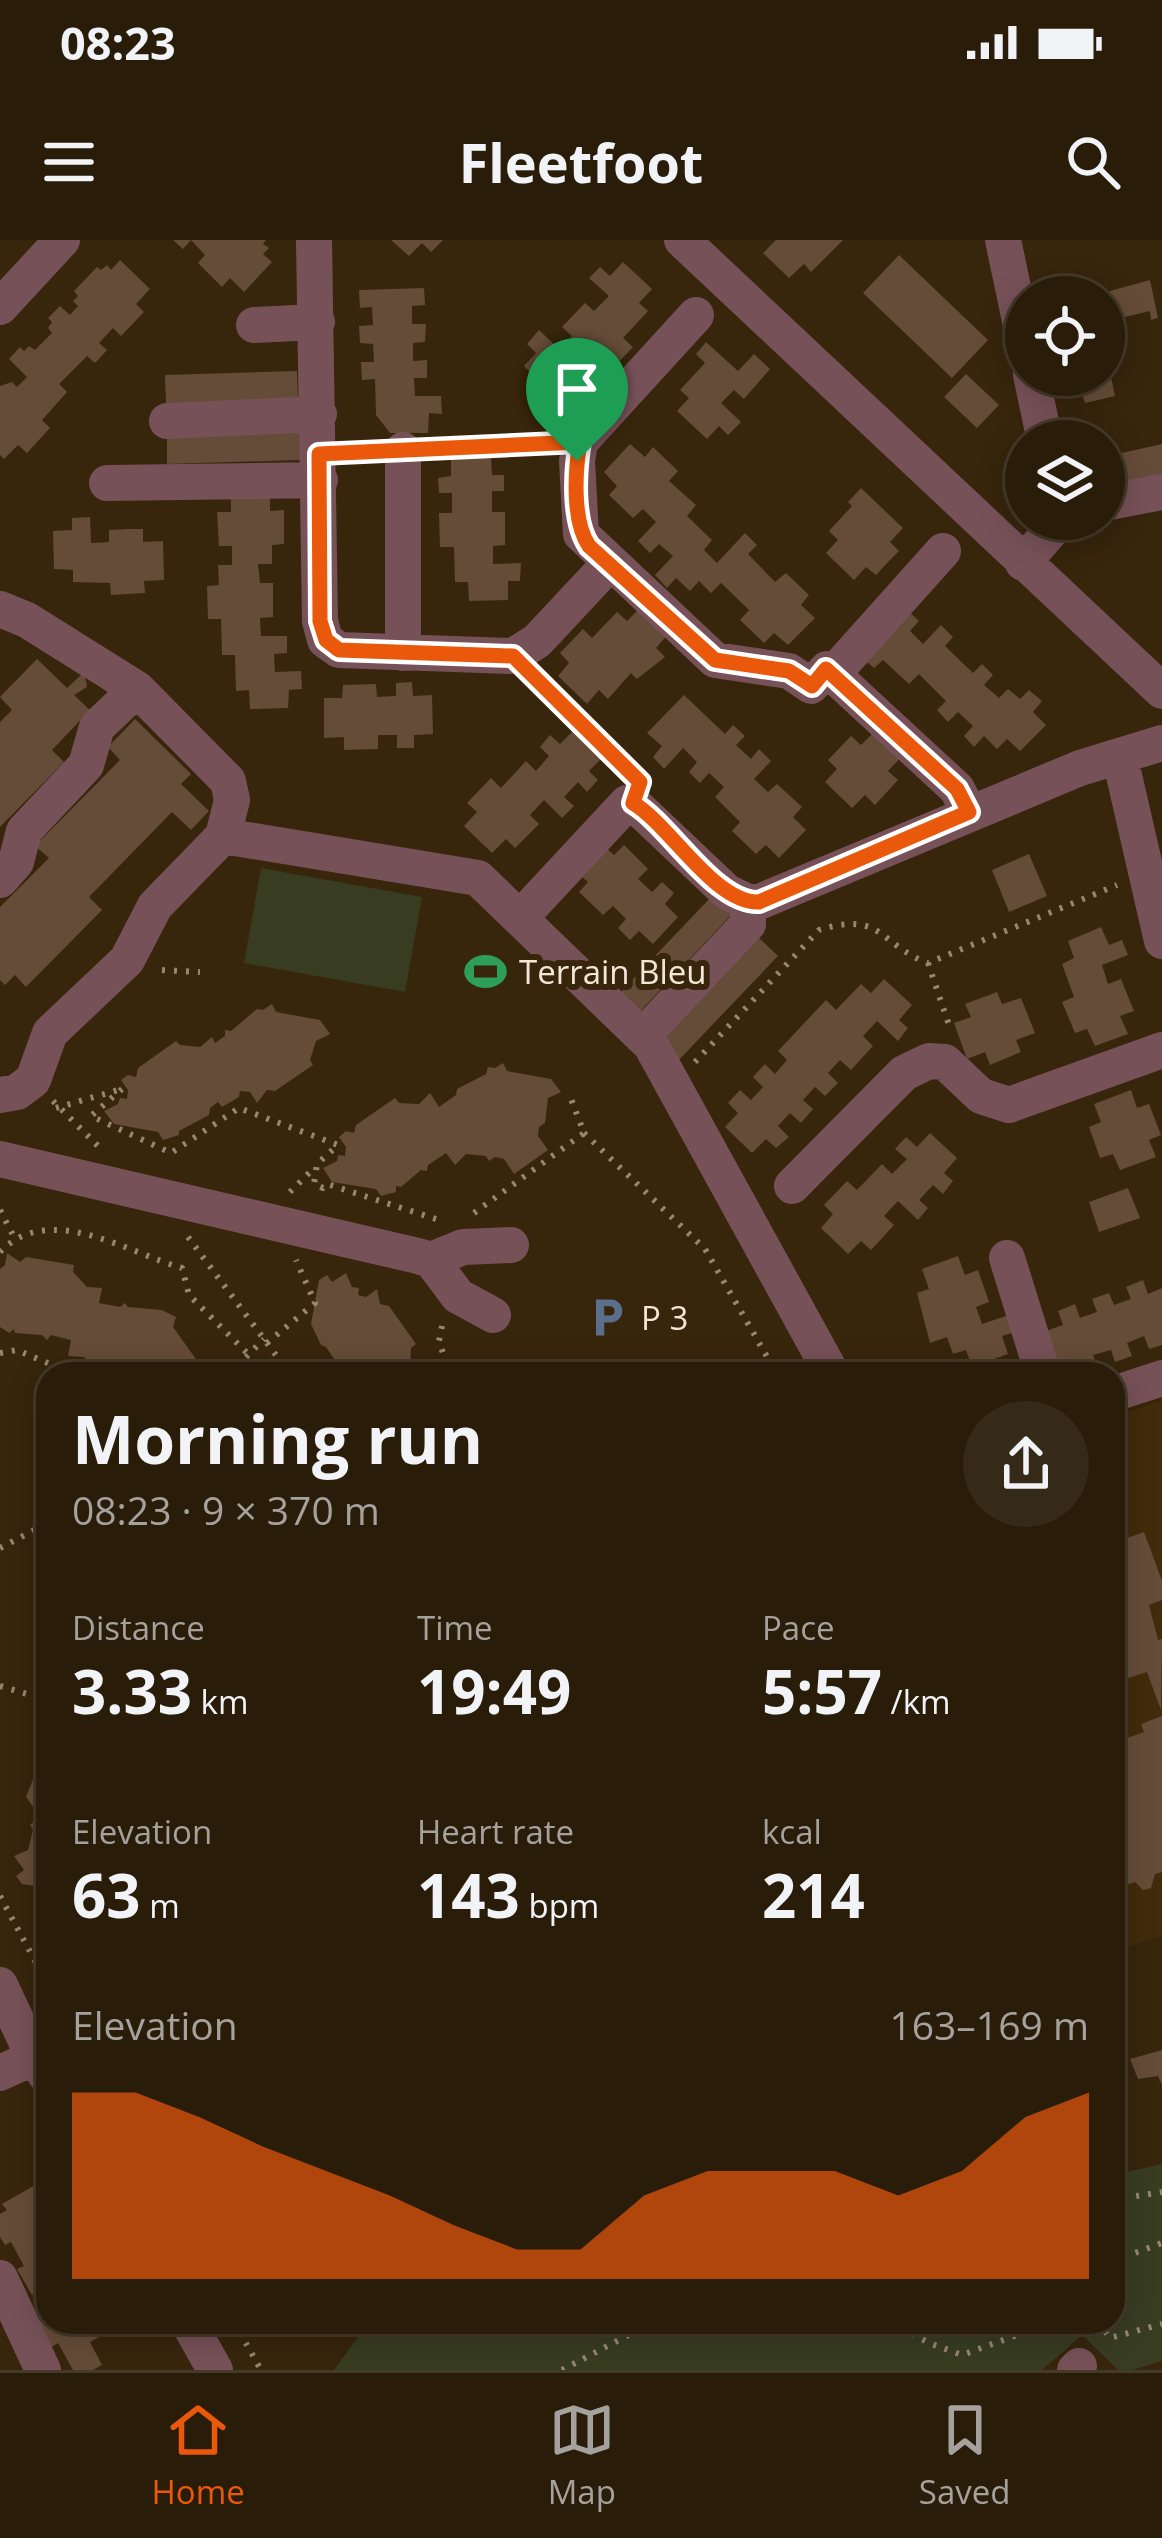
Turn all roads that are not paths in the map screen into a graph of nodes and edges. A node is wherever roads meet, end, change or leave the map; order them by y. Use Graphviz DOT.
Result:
graph roads {
  1 [pos="62,240"];
  2 [pos="314,240"];
  3 [pos="682,240"];
  4 [pos="1003,240"];
  5 [pos="1011,276"];
  6 [pos="0,308"];
  7 [pos="696,315"];
  8 [pos="317,322"];
  9 [pos="254,325"];
  10 [pos="319,414"];
  11 [pos="166,421"];
  12 [pos="403,450"];
  13 [pos="320,479"];
  14 [pos="106,483"];
  15 [pos="1162,492"];
  16 [pos="1125,498"];
  17 [pos="1043,540"];
  18 [pos="943,551"];
  19 [pos="1023,563"];
  20 [pos="609,564"];
  21 [pos="0,609"];
  22 [pos="403,653"];
  23 [pos="832,675"];
  24 [pos="1158,684"];
  25 [pos="137,689"];
  26 [pos="1149,749"];
  27 [pos="969,812"];
  28 [pos="223,836"];
  29 [pos="0,880"];
  30 [pos="748,902"];
  31 [pos="533,904"];
  32 [pos="1162,940"];
  33 [pos="652,1026"];
  34 [pos="1162,1050"];
  35 [pos="24,1096"];
  36 [pos="0,1159"];
  37 [pos="792,1186"];
  38 [pos="511,1245"];
  39 [pos="424,1258"];
  40 [pos="1007,1258"];
  41 [pos="493,1315"];
  42 [pos="825,1362"];
  43 [pos="1039,1362"];
  44 [pos="1162,1378"];
  45 [pos="1125,1390"];
  46 [pos="0,1985"];
  47 [pos="36,2049"];
  48 [pos="36,2064"];
  49 [pos="0,2073"];
  50 [pos="0,2278"];
  51 [pos="195,2334"];
  52 [pos="44,2370"];
  53 [pos="215,2370"];
  1 -- 6 [label="street"];
  2 -- 8 [label="street"];
  3 -- 19 [label="street"];
  4 -- 5 [label="street"];
  7 -- 20 [label="street"];
  8 -- 9 [label="street"];
  8 -- 10 [label="street"];
  10 -- 11 [label="street"];
  10 -- 13 [label="street"];
  12 -- 22 [label="street"];
  13 -- 14 [label="street"];
  13 -- 22 [label="street"];
  15 -- 16 [label="street"];
  17 -- 19 [label="street"];
  18 -- 23 [label="street"];
  19 -- 24 [label="street"];
  20 -- 22 [label="street"];
  20 -- 23 [label="street"];
  21 -- 25 [label="street"];
  23 -- 27 [label="street"];
  25 -- 28 [label="street"];
  25 -- 29 [label="street"];
  26 -- 27 [label="street"];
  26 -- 32 [label="street"];
  27 -- 30 [label="street"];
  28 -- 35 [label="street"];
  28 -- 42 [label="street"];
  30 -- 31 [label="street"];
  30 -- 33 [label="street"];
  34 -- 37 [label="street"];
  36 -- 39 [label="street"];
  38 -- 39 [label="street"];
  39 -- 41 [label="street"];
  40 -- 43 [label="street"];
  44 -- 45 [label="street"];
  46 -- 47 [label="street"];
  48 -- 49 [label="street"];
  50 -- 52 [label="street"];
  51 -- 53 [label="street"];
}
